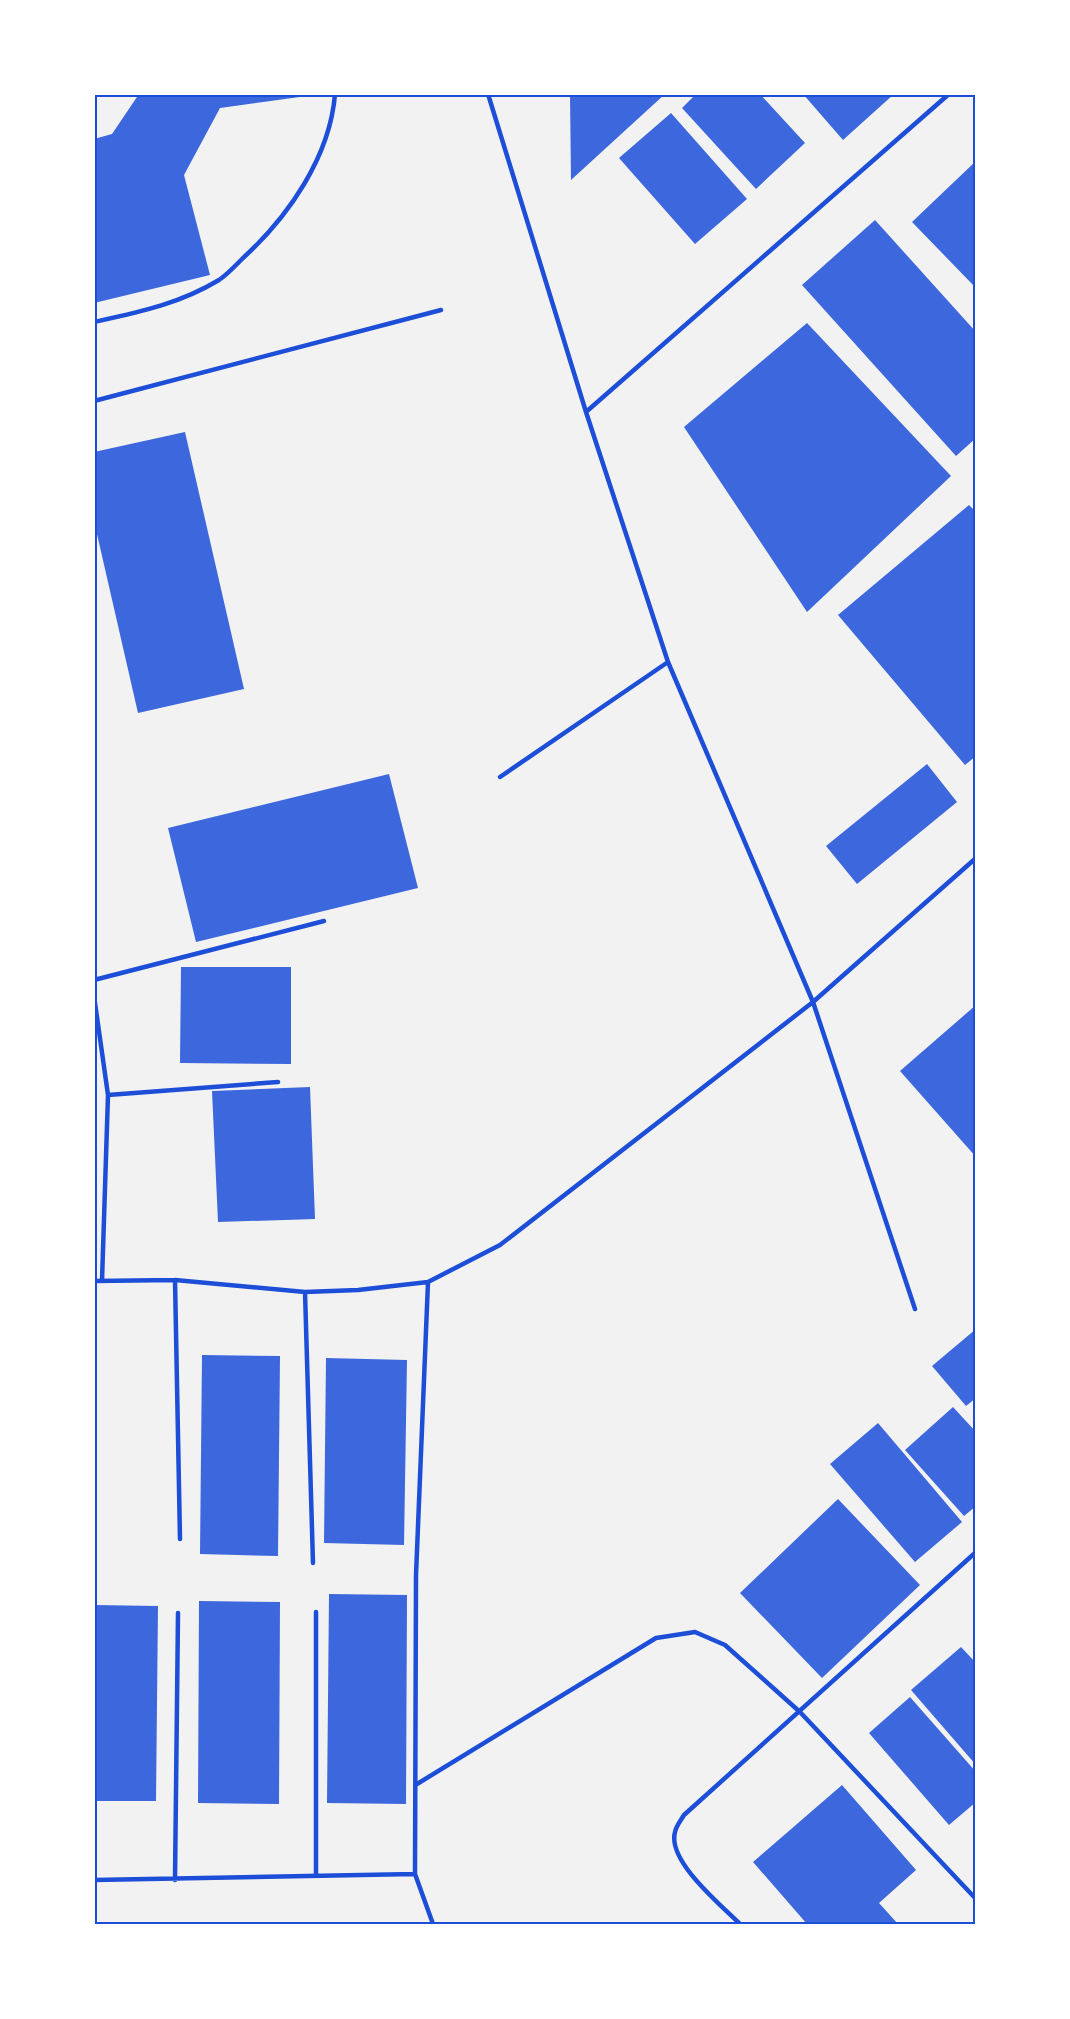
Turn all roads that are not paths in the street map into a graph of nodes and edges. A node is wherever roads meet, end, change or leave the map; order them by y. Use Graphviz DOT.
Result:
graph roads {
  1 [pos="335,94"];
  2 [pos="488,94"];
  3 [pos="949,94"];
  4 [pos="441,310"];
  5 [pos="94,322"];
  6 [pos="94,401"];
  7 [pos="586,412"];
  8 [pos="668,662"];
  9 [pos="500,777"];
  10 [pos="975,858"];
  11 [pos="324,921"];
  12 [pos="94,980"];
  13 [pos="94,996"];
  14 [pos="813,1002"];
  15 [pos="278,1082"];
  16 [pos="108,1095"];
  17 [pos="175,1280"];
  18 [pos="94,1281"];
  19 [pos="102,1281"];
  20 [pos="428,1282"];
  21 [pos="305,1292"];
  22 [pos="915,1308"];
  23 [pos="180,1539"];
  24 [pos="975,1552"];
  25 [pos="313,1563"];
  26 [pos="316,1612"];
  27 [pos="178,1613"];
  28 [pos="800,1712"];
  29 [pos="417,1784"];
  30 [pos="415,1874"];
  31 [pos="316,1876"];
  32 [pos="94,1880"];
  33 [pos="175,1880"];
  34 [pos="975,1899"];
  35 [pos="433,1924"];
  36 [pos="740,1924"];
  1 -- 5 [label="lane"];
  2 -- 7 [label="lane"];
  3 -- 7 [label="lane"];
  4 -- 6 [label="lane"];
  7 -- 8 [label="lane"];
  8 -- 9 [label="lane"];
  8 -- 14 [label="lane"];
  10 -- 14 [label="lane"];
  11 -- 12 [label="lane"];
  13 -- 16 [label="lane"];
  14 -- 20 [label="lane"];
  14 -- 22 [label="lane"];
  15 -- 16 [label="lane"];
  16 -- 19 [label="lane"];
  17 -- 19 [label="lane"];
  17 -- 21 [label="lane"];
  17 -- 23 [label="lane"];
  18 -- 19 [label="lane"];
  20 -- 21 [label="lane"];
  20 -- 29 [label="lane"];
  21 -- 25 [label="lane"];
  24 -- 28 [label="lane"];
  26 -- 31 [label="lane"];
  27 -- 33 [label="lane"];
  28 -- 29 [label="lane"];
  28 -- 34 [label="lane"];
  28 -- 36 [label="lane"];
  29 -- 30 [label="lane"];
  30 -- 31 [label="lane"];
  30 -- 35 [label="lane"];
  31 -- 33 [label="lane"];
  32 -- 33 [label="lane"];
}
